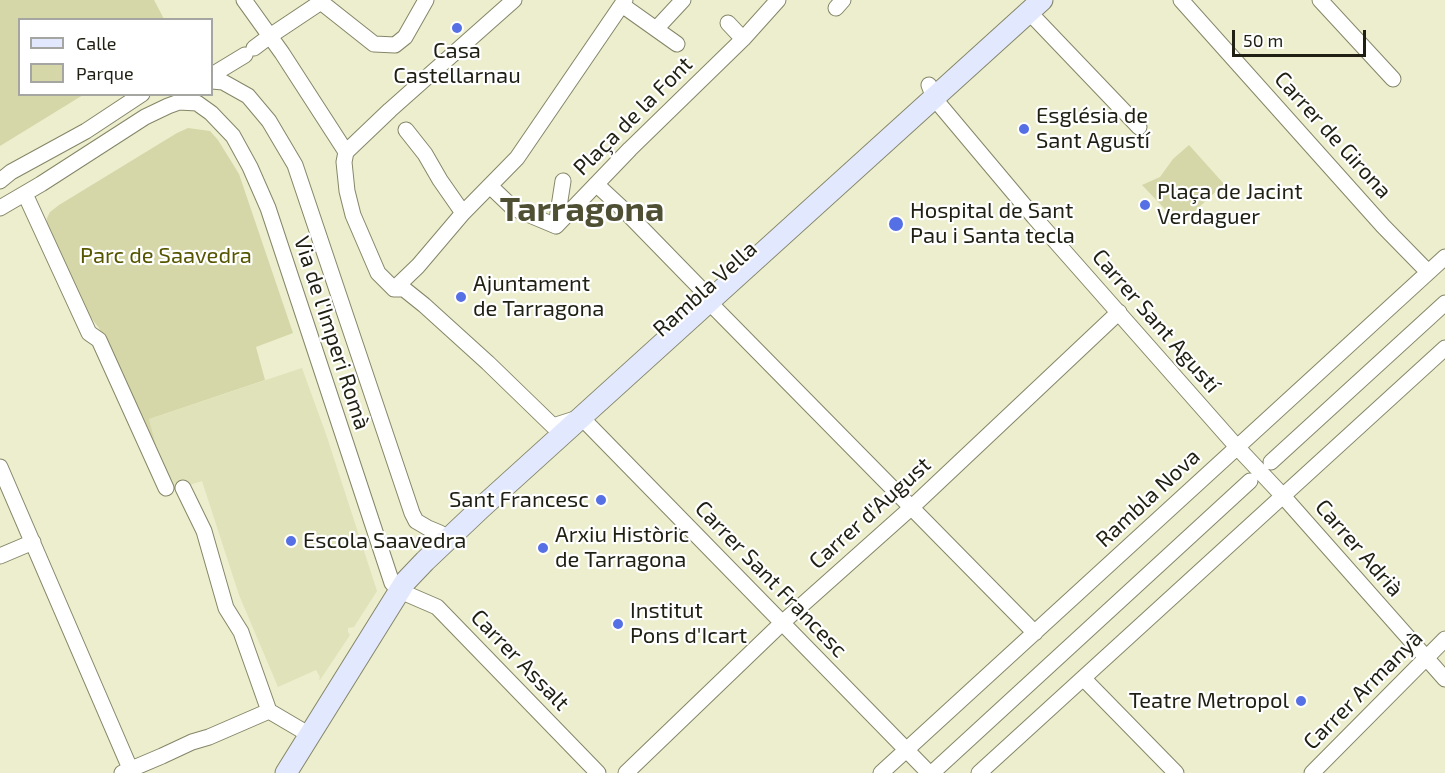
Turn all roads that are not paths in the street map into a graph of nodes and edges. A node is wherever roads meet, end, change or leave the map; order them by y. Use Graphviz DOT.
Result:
graph roads {
  1 [pos="244,0"];
  2 [pos="426,0"];
  3 [pos="514,0"];
  4 [pos="683,0"];
  5 [pos="778,0"];
  6 [pos="1181,0"];
  7 [pos="1320,0"];
  8 [pos="623,2"];
  9 [pos="1031,4"];
  10 [pos="728,23"];
  11 [pos="656,29"];
  12 [pos="270,36"];
  13 [pos="743,39"];
  14 [pos="677,44"];
  15 [pos="213,74"];
  16 [pos="1394,79"];
  17 [pos="213,81"];
  18 [pos="932,91"];
  19 [pos="139,96"];
  20 [pos="1139,127"];
  21 [pos="406,130"];
  22 [pos="346,152"];
  23 [pos="0,181"];
  24 [pos="563,181"];
  25 [pos="596,184"];
  26 [pos="490,186"];
  27 [pos="25,194"];
  28 [pos="0,208"];
  29 [pos="463,213"];
  30 [pos="556,226"];
  31 [pos="1445,256"];
  32 [pos="1428,272"];
  33 [pos="394,289"];
  34 [pos="706,297"];
  35 [pos="1445,303"];
  36 [pos="1119,312"];
  37 [pos="1445,348"];
  38 [pos="581,417"];
  39 [pos="553,426"];
  40 [pos="1237,447"];
  41 [pos="1271,462"];
  42 [pos="0,467"];
  43 [pos="1250,481"];
  44 [pos="166,488"];
  45 [pos="183,488"];
  46 [pos="1283,496"];
  47 [pos="912,507"];
  48 [pos="440,533"];
  49 [pos="33,542"];
  50 [pos="0,556"];
  51 [pos="396,587"];
  52 [pos="783,622"];
  53 [pos="1035,633"];
  54 [pos="1445,639"];
  55 [pos="1426,658"];
  56 [pos="1083,678"];
  57 [pos="1445,679"];
  58 [pos="269,711"];
  59 [pos="303,731"];
  60 [pos="907,750"];
  61 [pos="129,772"];
  62 [pos="277,773"];
  63 [pos="286,773"];
  64 [pos="598,773"];
  65 [pos="626,773"];
  66 [pos="881,773"];
  67 [pos="930,773"];
  68 [pos="979,773"];
  69 [pos="1176,773"];
  70 [pos="1312,773"];
  1 -- 12 [label="street"];
  2 -- 12 [label="street"];
  3 -- 22 [label="street"];
  4 -- 11 [label="street"];
  5 -- 13 [label="street, Plaça de la Font"];
  6 -- 32 [label="street, Carrer de Girona"];
  7 -- 16 [label="street"];
  8 -- 11 [label="street"];
  8 -- 26 [label="street"];
  9 -- 18 [label="main road, Rambla Vella"];
  9 -- 20 [label="street"];
  10 -- 13 [label="street"];
  11 -- 14 [label="street"];
  12 -- 15 [label="street"];
  12 -- 22 [label="street"];
  13 -- 25 [label="street, Plaça de la Font"];
  17 -- 48 [label="street, Via de l'Imperi Romà"];
  18 -- 34 [label="main road, Rambla Vella"];
  18 -- 36 [label="street, Carrer Sant Agustí"];
  19 -- 23 [label="street"];
  21 -- 29 [label="street"];
  22 -- 33 [label="street"];
  24 -- 30 [label="street, Plaça de la Font"];
  25 -- 30 [label="street, Plaça de la Font"];
  25 -- 34 [label="street"];
  26 -- 29 [label="street"];
  26 -- 30 [label="street"];
  27 -- 28 [label="street"];
  27 -- 44 [label="street"];
  27 -- 51 [label="street, Via de l'Imperi Romà"];
  29 -- 33 [label="street"];
  31 -- 32 [label="street, Rambla Nova"];
  32 -- 40 [label="street, Rambla Nova"];
  33 -- 39 [label="street"];
  34 -- 38 [label="main road, Rambla Vella"];
  34 -- 39 [label="main road, Rambla Vella"];
  34 -- 47 [label="street"];
  35 -- 41 [label="street"];
  36 -- 40 [label="street, Carrer Sant Agustí"];
  36 -- 47 [label="street, Carrer d'August"];
  37 -- 46 [label="street"];
  38 -- 39 [label="street"];
  38 -- 51 [label="main road, Rambla Vella"];
  38 -- 51 [label="main road"];
  38 -- 52 [label="street, Carrer Sant Francesc"];
  39 -- 48 [label="main road, Rambla Vella"];
  40 -- 46 [label="street, Carrer Adrià"];
  40 -- 53 [label="street, Rambla Nova"];
  42 -- 49 [label="street"];
  43 -- 67 [label="street"];
  45 -- 58 [label="street"];
  46 -- 55 [label="street, Carrer Adrià"];
  46 -- 56 [label="street"];
  47 -- 52 [label="street, Carrer d'August"];
  47 -- 53 [label="street"];
  48 -- 51 [label="main road, Rambla Vella"];
  49 -- 50 [label="street"];
  49 -- 61 [label="street"];
  51 -- 59 [label="main road"];
  51 -- 63 [label="main road"];
  51 -- 64 [label="street, Carrer Assalt"];
  52 -- 60 [label="street, Carrer Sant Francesc"];
  52 -- 65 [label="street, Carrer d'August"];
  53 -- 60 [label="street, Rambla Nova"];
  54 -- 55 [label="street, Carrer Armanyà"];
  55 -- 57 [label="street, Carrer Adrià"];
  55 -- 70 [label="street, Carrer Armanyà"];
  56 -- 68 [label="street"];
  56 -- 69 [label="street"];
  58 -- 59 [label="street"];
  58 -- 61 [label="street"];
  59 -- 62 [label="main road"];
  60 -- 66 [label="street, Rambla Nova"];
  60 -- 67 [label="street, Carrer Sant Francesc"];
}
